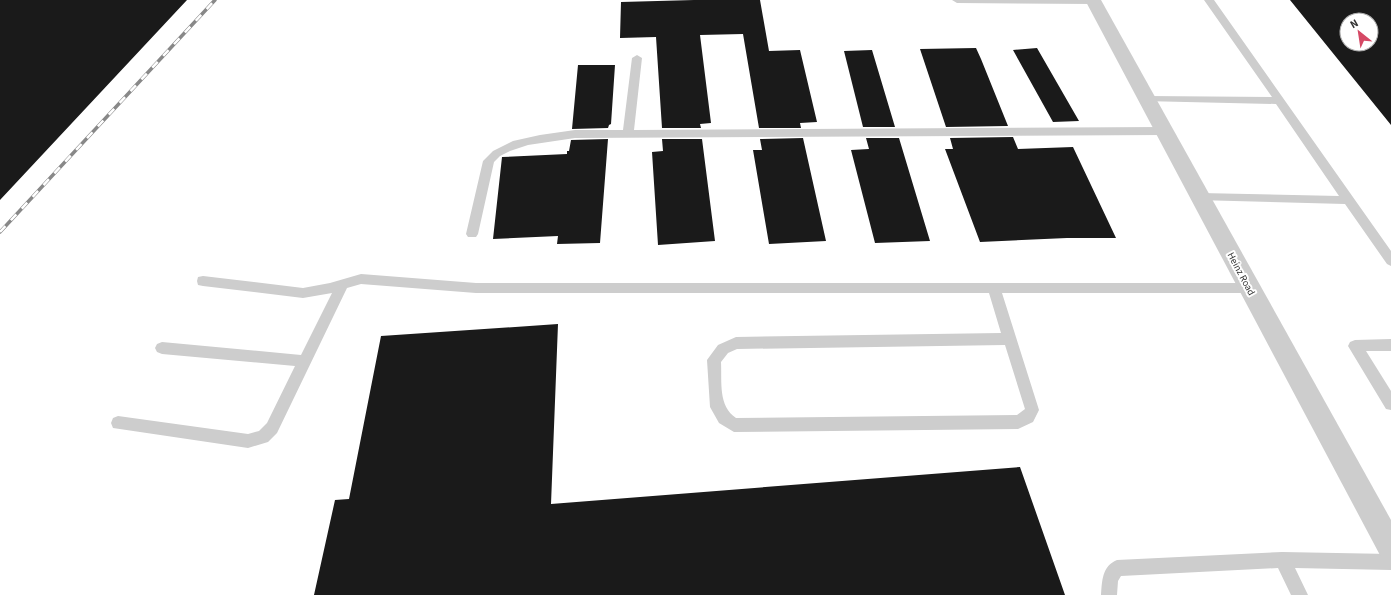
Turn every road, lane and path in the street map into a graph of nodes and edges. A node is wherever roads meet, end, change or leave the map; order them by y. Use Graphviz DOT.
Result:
graph roads {
  1 [pos="958,0"];
  2 [pos="1093,0"];
  3 [pos="1209,0"];
  4 [pos="637,58"];
  5 [pos="1147,99"];
  6 [pos="1278,101"];
  7 [pos="1164,131"];
  8 [pos="628,134"];
  9 [pos="1200,197"];
  10 [pos="1348,200"];
  11 [pos="472,234"];
  12 [pos="1391,261"];
  13 [pos="203,281"];
  14 [pos="342,285"];
  15 [pos="994,288"];
  16 [pos="1249,288"];
  17 [pos="1010,340"];
  18 [pos="1391,345"];
  19 [pos="162,348"];
  20 [pos="305,361"];
  21 [pos="1391,404"];
  22 [pos="118,423"];
  23 [pos="1391,547"];
  24 [pos="1282,560"];
  25 [pos="1391,562"];
  26 [pos="1109,595"];
  27 [pos="1300,595"];
  1 -- 2 [label="lane"];
  2 -- 5 [label="street, Heinz Road"];
  3 -- 6 [label="lane"];
  4 -- 8 [label="lane"];
  5 -- 6 [label="lane"];
  5 -- 7 [label="street, Heinz Road"];
  6 -- 10 [label="lane"];
  7 -- 8 [label="lane"];
  7 -- 9 [label="street, Heinz Road"];
  8 -- 11 [label="lane"];
  9 -- 10 [label="lane"];
  9 -- 16 [label="street, Heinz Road"];
  10 -- 12 [label="lane"];
  13 -- 14 [label="lane"];
  14 -- 15 [label="lane"];
  14 -- 20 [label="lane"];
  15 -- 16 [label="lane"];
  15 -- 17 [label="lane"];
  16 -- 23 [label="street, Heinz Road"];
  17 -- 17 [label="lane"];
  18 -- 21 [label="lane"];
  19 -- 20 [label="lane"];
  20 -- 22 [label="lane"];
  24 -- 25 [label="lane"];
  24 -- 26 [label="lane"];
  24 -- 27 [label="lane"];
}
